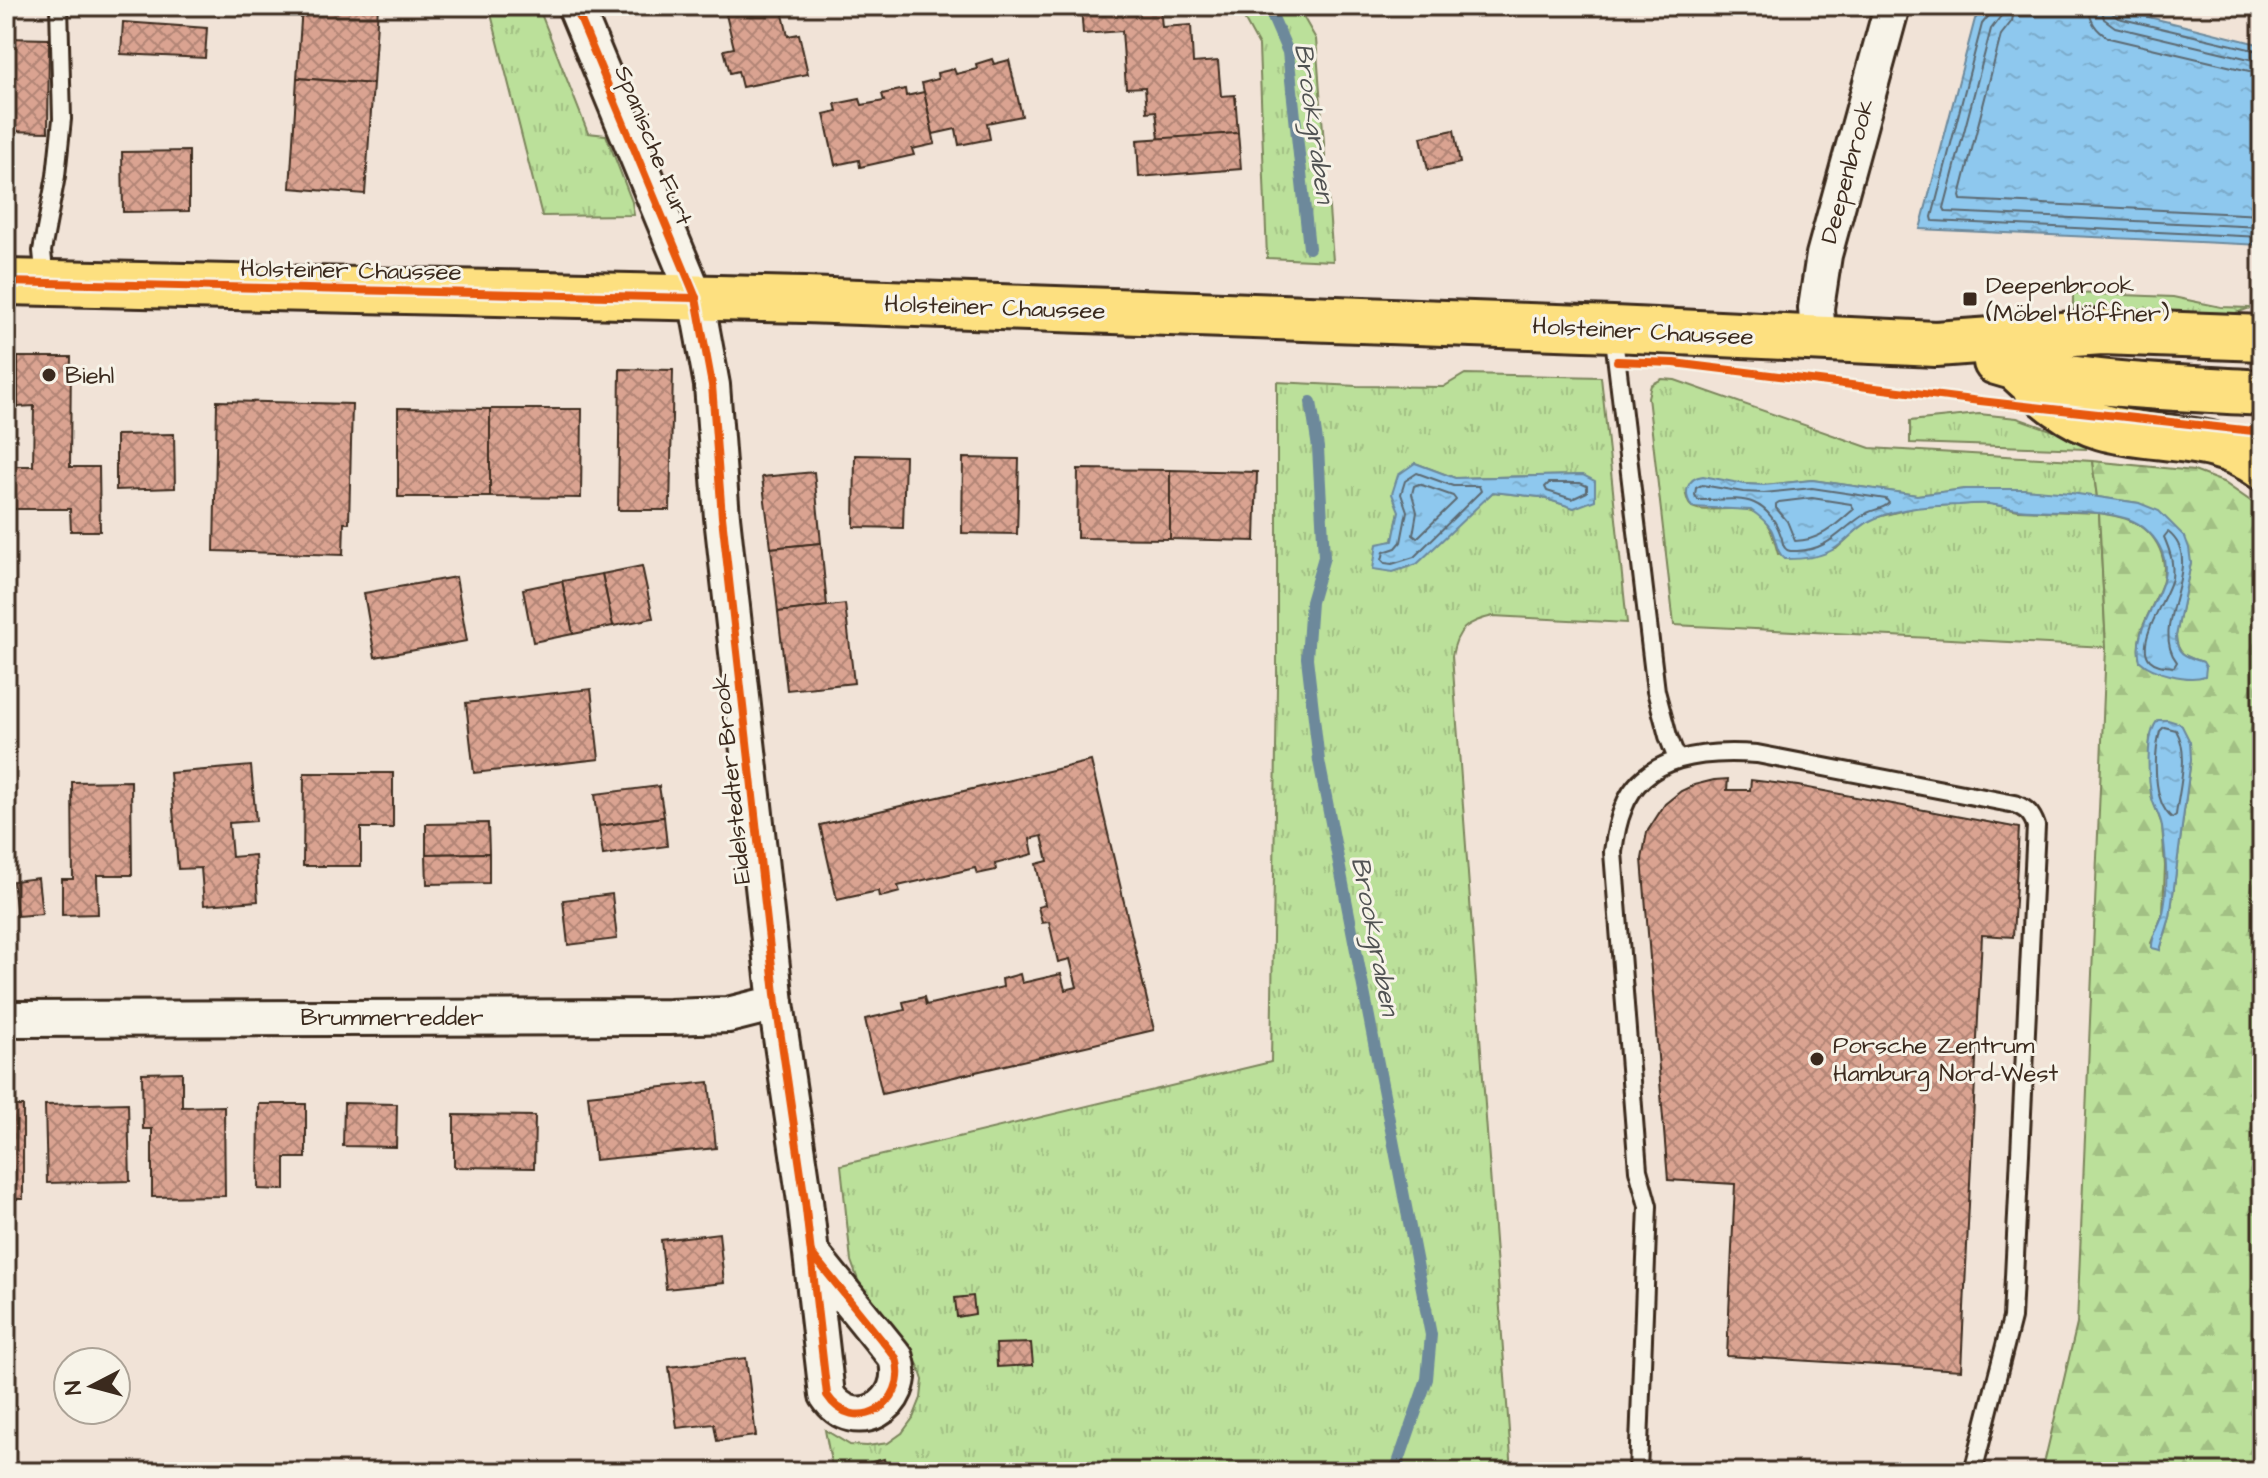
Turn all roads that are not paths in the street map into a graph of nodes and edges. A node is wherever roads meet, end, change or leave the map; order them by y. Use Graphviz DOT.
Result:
graph roads {
  1 [pos="59,6"];
  2 [pos="575,6"];
  3 [pos="1892,6"];
  4 [pos="26,282"];
  5 [pos="696,298"];
  6 [pos="1613,329"];
  7 [pos="2262,338"];
  8 [pos="1818,339"];
  9 [pos="1936,344"];
  10 [pos="2016,368"];
  11 [pos="2262,393"];
  12 [pos="2262,467"];
  13 [pos="1677,759"];
  14 [pos="776,1003"];
  15 [pos="6,1019"];
  16 [pos="812,1254"];
  17 [pos="1638,1472"];
  18 [pos="1973,1472"];
  1 -- 4 [label="lane"];
  2 -- 5 [label="street, Spanische Furt"];
  3 -- 8 [label="street, Deepenbrook"];
  4 -- 5 [label="main road, Holsteiner Chaussee"];
  5 -- 6 [label="main road, Holsteiner Chaussee"];
  5 -- 14 [label="street, Eidelstedter Brook"];
  6 -- 8 [label="main road, Holsteiner Chaussee"];
  6 -- 13 [label="lane"];
  7 -- 9 [label="main road, Holsteiner Chaussee"];
  8 -- 9 [label="main road, Holsteiner Chaussee"];
  9 -- 10 [label="main road, Holsteiner Chaussee"];
  10 -- 11 [label="main road, Holsteiner Chaussee"];
  10 -- 12 [label="main road"];
  13 -- 17 [label="lane"];
  13 -- 18 [label="lane"];
  14 -- 15 [label="street, Brummerredder"];
  14 -- 16 [label="street, Eidelstedter Brook"];
}
